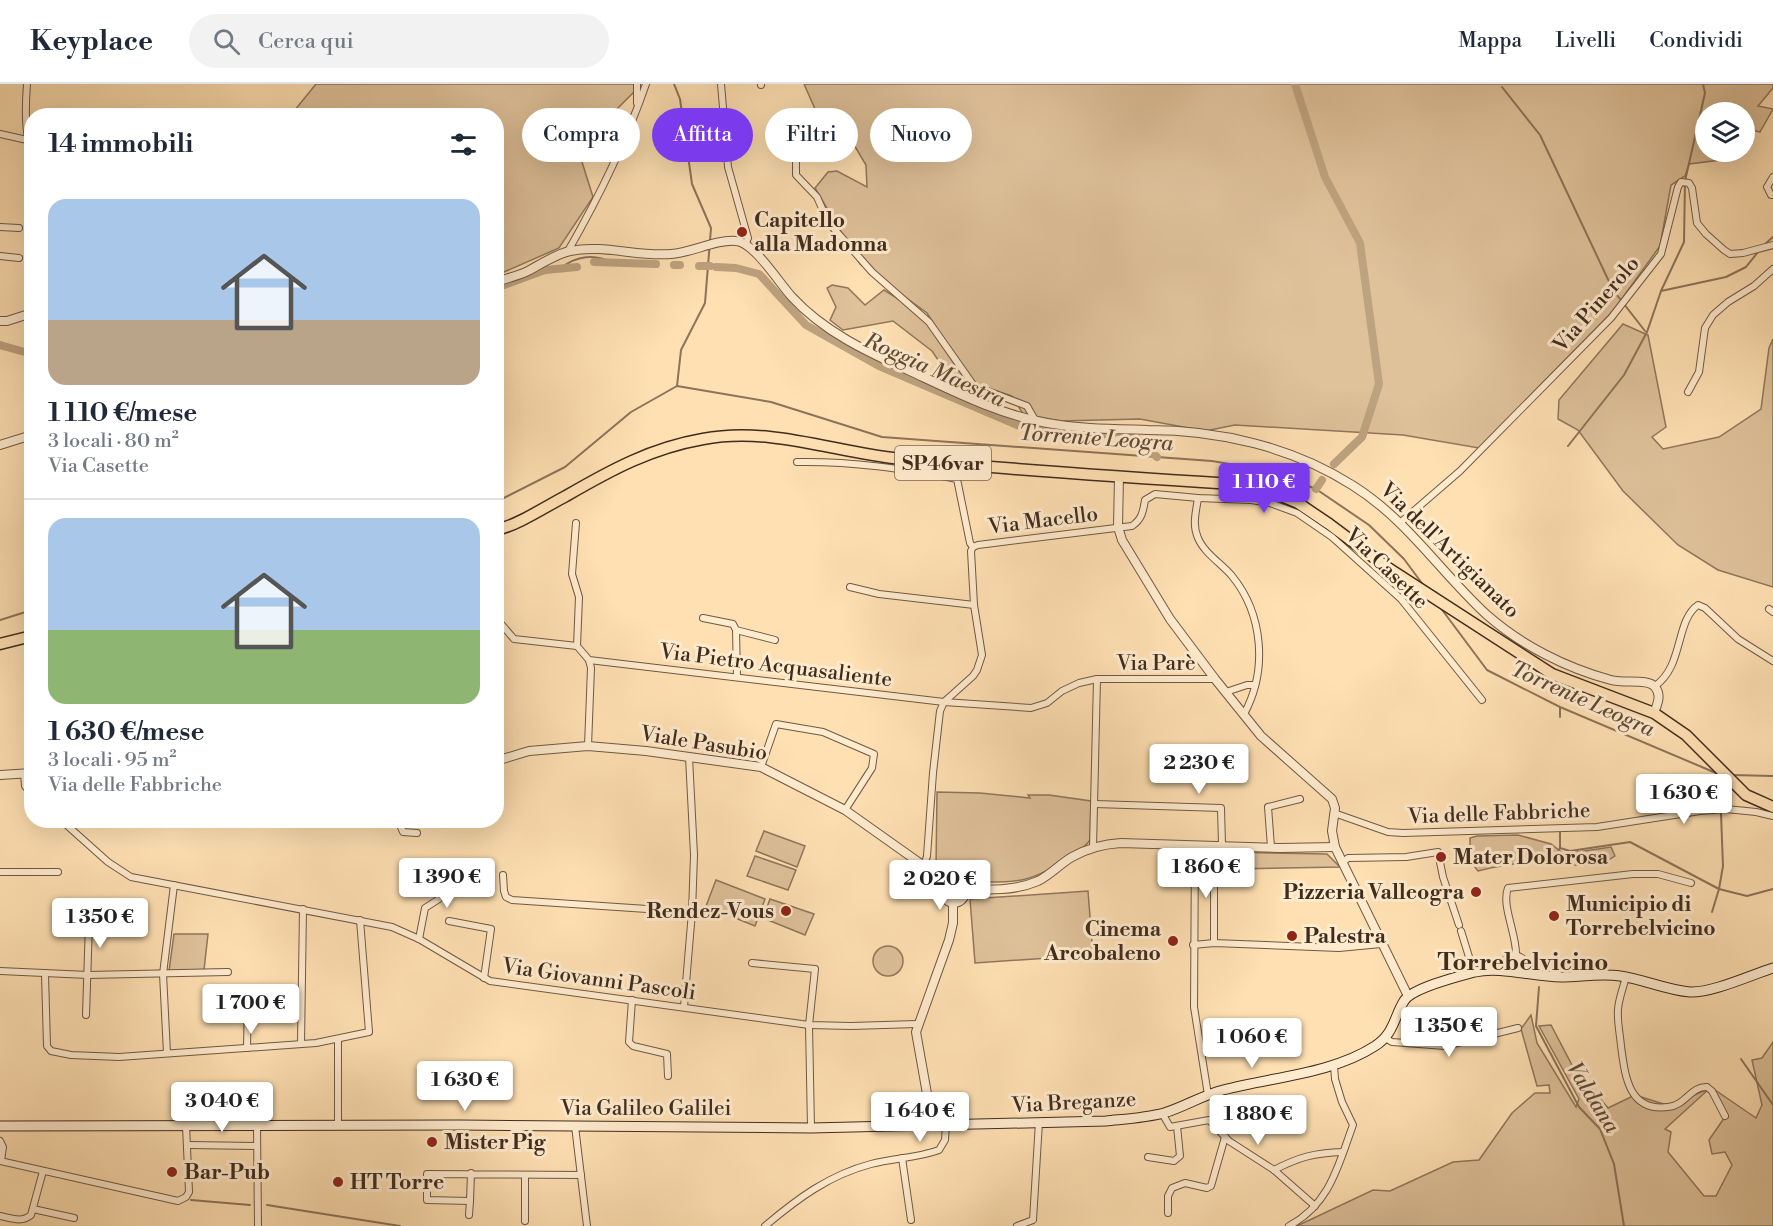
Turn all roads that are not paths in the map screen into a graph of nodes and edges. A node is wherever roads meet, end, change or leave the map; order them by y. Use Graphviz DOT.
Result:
graph roads {
  1 [pos="27,84"];
  2 [pos="637,84"];
  3 [pos="646,84"];
  4 [pos="721,84"];
  5 [pos="25,108"];
  6 [pos="636,108"];
  7 [pos="637,108"];
  8 [pos="0,134"];
  9 [pos="24,139"];
  10 [pos="614,162"];
  11 [pos="795,162"];
  12 [pos="1773,177"];
  13 [pos="1773,195"];
  14 [pos="0,227"];
  15 [pos="19,228"];
  16 [pos="746,243"];
  17 [pos="1773,245"];
  18 [pos="568,251"];
  19 [pos="0,256"];
  20 [pos="20,258"];
  21 [pos="1773,269"];
  22 [pos="504,279"];
  23 [pos="24,316"];
  24 [pos="0,321"];
  25 [pos="1688,393"];
  26 [pos="1035,420"];
  27 [pos="24,438"];
  28 [pos="0,445"];
  29 [pos="797,462"];
  30 [pos="1119,477"];
  31 [pos="1198,498"];
  32 [pos="1401,522"];
  33 [pos="576,524"];
  34 [pos="504,526"];
  35 [pos="1118,527"];
  36 [pos="973,547"];
  37 [pos="850,587"];
  38 [pos="974,605"];
  39 [pos="704,618"];
  40 [pos="504,627"];
  41 [pos="736,630"];
  42 [pos="24,638"];
  43 [pos="775,640"];
  44 [pos="0,644"];
  45 [pos="577,646"];
  46 [pos="589,660"];
  47 [pos="1773,661"];
  48 [pos="737,677"];
  49 [pos="1096,679"];
  50 [pos="1215,679"];
  51 [pos="1255,685"];
  52 [pos="1654,686"];
  53 [pos="1226,692"];
  54 [pos="1482,700"];
  55 [pos="944,702"];
  56 [pos="960,702"];
  57 [pos="1654,713"];
  58 [pos="1244,714"];
  59 [pos="588,746"];
  60 [pos="689,758"];
  61 [pos="504,759"];
  62 [pos="761,767"];
  63 [pos="24,773"];
  64 [pos="0,775"];
  65 [pos="1300,799"];
  66 [pos="1095,804"];
  67 [pos="1773,807"];
  68 [pos="845,810"];
  69 [pos="1334,813"];
  70 [pos="1773,816"];
  71 [pos="70,828"];
  72 [pos="401,828"];
  73 [pos="417,833"];
  74 [pos="1195,845"];
  75 [pos="1222,845"];
  76 [pos="1271,847"];
  77 [pos="1335,847"];
  78 [pos="1093,848"];
  79 [pos="1342,863"];
  80 [pos="924,866"];
  81 [pos="443,870"];
  82 [pos="0,872"];
  83 [pos="58,872"];
  84 [pos="1195,874"];
  85 [pos="503,875"];
  86 [pos="1691,883"];
  87 [pos="174,885"];
  88 [pos="944,886"];
  89 [pos="964,889"];
  90 [pos="953,903"];
  91 [pos="303,909"];
  92 [pos="692,912"];
  93 [pos="360,920"];
  94 [pos="449,921"];
  95 [pos="89,923"];
  96 [pos="419,939"];
  97 [pos="1214,943"];
  98 [pos="1381,944"];
  99 [pos="1193,945"];
  100 [pos="1516,955"];
  101 [pos="752,963"];
  102 [pos="1773,968"];
  103 [pos="0,971"];
  104 [pos="228,972"];
  105 [pos="1500,972"];
  106 [pos="1474,973"];
  107 [pos="45,974"];
  108 [pos="163,974"];
  109 [pos="1527,974"];
  110 [pos="88,975"];
  111 [pos="1626,977"];
  112 [pos="484,978"];
  113 [pos="1408,996"];
  114 [pos="248,999"];
  115 [pos="632,1000"];
  116 [pos="684,1007"];
  117 [pos="86,1016"];
  118 [pos="917,1024"];
  119 [pos="809,1025"];
  120 [pos="1518,1028"];
  121 [pos="1385,1038"];
  122 [pos="338,1039"];
  123 [pos="301,1044"];
  124 [pos="247,1048"];
  125 [pos="167,1053"];
  126 [pos="1334,1065"];
  127 [pos="668,1076"];
  128 [pos="1208,1095"];
  129 [pos="1162,1113"];
  130 [pos="1725,1116"];
  131 [pos="1039,1122"];
  132 [pos="931,1125"];
  133 [pos="946,1125"];
  134 [pos="0,1126"];
  135 [pos="186,1126"];
  136 [pos="257,1126"];
  137 [pos="339,1126"];
  138 [pos="575,1126"];
  139 [pos="1177,1126"];
  140 [pos="811,1128"];
  141 [pos="1227,1139"];
  142 [pos="0,1141"];
  143 [pos="188,1145"];
  144 [pos="257,1146"];
  145 [pos="1343,1152"];
  146 [pos="1148,1157"];
  147 [pos="902,1158"];
  148 [pos="1,1161"];
  149 [pos="1274,1170"];
  150 [pos="44,1171"];
  151 [pos="471,1173"];
  152 [pos="525,1175"];
  153 [pos="581,1175"];
  154 [pos="470,1201"];
  155 [pos="1315,1206"];
  156 [pos="33,1209"];
  157 [pos="1168,1213"];
  158 [pos="0,1215"];
  159 [pos="469,1215"];
  160 [pos="74,1218"];
  161 [pos="911,1220"];
  162 [pos="525,1221"];
  163 [pos="1034,1223"];
  164 [pos="258,1226"];
  165 [pos="587,1226"];
  166 [pos="765,1226"];
  167 [pos="1017,1226"];
  168 [pos="1289,1226"];
  1 -- 5 [label="street"];
  2 -- 6 [label="street"];
  3 -- 7 [label="street"];
  4 -- 16 [label="street"];
  8 -- 9 [label="street"];
  10 -- 18 [label="street"];
  11 -- 26 [label="street"];
  12 -- 13 [label="street"];
  14 -- 15 [label="street"];
  16 -- 18 [label="street"];
  16 -- 26 [label="street, Via dell'Artigianato"];
  17 -- 32 [label="street, Via Pinerolo"];
  18 -- 22 [label="street"];
  19 -- 20 [label="street"];
  21 -- 25 [label="street"];
  23 -- 24 [label="street"];
  26 -- 32 [label="street, Via dell'Artigianato"];
  27 -- 28 [label="street"];
  29 -- 36 [label="street"];
  30 -- 34 [label="main road, SP46var"];
  30 -- 35 [label="street"];
  30 -- 57 [label="main road, SP46var"];
  31 -- 35 [label="street, Via Casette"];
  31 -- 51 [label="street"];
  31 -- 54 [label="street, Via Casette"];
  32 -- 52 [label="street, Via dell'Artigianato"];
  33 -- 45 [label="street"];
  35 -- 36 [label="street, Via Macello"];
  35 -- 50 [label="street"];
  36 -- 38 [label="street"];
  37 -- 38 [label="street"];
  38 -- 55 [label="street"];
  39 -- 41 [label="street"];
  40 -- 45 [label="street"];
  41 -- 43 [label="street"];
  41 -- 48 [label="street"];
  42 -- 44 [label="main road"];
  45 -- 46 [label="street"];
  46 -- 48 [label="street, Via Pietro Acquasaliente"];
  46 -- 59 [label="street"];
  47 -- 52 [label="street"];
  48 -- 55 [label="street, Via Pietro Acquasaliente"];
  49 -- 50 [label="street, Via Parè"];
  49 -- 56 [label="street, Via Parè"];
  49 -- 66 [label="street, Via Parè"];
  50 -- 53 [label="street"];
  51 -- 53 [label="street"];
  51 -- 58 [label="street"];
  52 -- 57 [label="street"];
  53 -- 58 [label="street"];
  55 -- 56 [label="street, Via Pietro Acquasaliente"];
  55 -- 80 [label="street"];
  57 -- 67 [label="main road, SP46var"];
  58 -- 69 [label="street"];
  59 -- 60 [label="street, Viale Pasubio"];
  59 -- 61 [label="street, Viale Pasubio"];
  60 -- 62 [label="street, Viale Pasubio"];
  60 -- 92 [label="street"];
  62 -- 68 [label="street, Viale Pasubio"];
  62 -- 68 [label="street"];
  63 -- 64 [label="street"];
  65 -- 76 [label="street"];
  66 -- 75 [label="street"];
  66 -- 78 [label="street, Via Parè"];
  68 -- 80 [label="street, Viale Pasubio"];
  69 -- 70 [label="street, Via delle Fabbriche"];
  69 -- 77 [label="street"];
  71 -- 87 [label="street, Via Giovanni Pascoli"];
  72 -- 73 [label="street"];
  74 -- 75 [label="street"];
  74 -- 78 [label="street"];
  74 -- 84 [label="street"];
  75 -- 76 [label="street"];
  76 -- 77 [label="street"];
  77 -- 79 [label="street"];
  78 -- 89 [label="street"];
  79 -- 98 [label="street"];
  79 -- 106 [label="street"];
  80 -- 88 [label="street, Viale Pasubio"];
  81 -- 96 [label="street"];
  82 -- 83 [label="street"];
  84 -- 97 [label="street"];
  84 -- 99 [label="street"];
  85 -- 92 [label="street"];
  86 -- 100 [label="street"];
  87 -- 91 [label="street, Via Giovanni Pascoli"];
  87 -- 108 [label="street"];
  88 -- 89 [label="street"];
  88 -- 90 [label="street, Viale Pasubio"];
  89 -- 90 [label="street"];
  90 -- 118 [label="street"];
  91 -- 93 [label="street, Via Giovanni Pascoli"];
  91 -- 123 [label="street"];
  92 -- 116 [label="street"];
  93 -- 96 [label="street, Via Giovanni Pascoli"];
  93 -- 122 [label="street"];
  94 -- 112 [label="street"];
  95 -- 110 [label="street"];
  96 -- 112 [label="street, Via Giovanni Pascoli"];
  97 -- 98 [label="street"];
  97 -- 99 [label="street"];
  98 -- 113 [label="street"];
  99 -- 128 [label="street"];
  100 -- 105 [label="street"];
  100 -- 109 [label="street"];
  101 -- 119 [label="street"];
  102 -- 111 [label="main road"];
  103 -- 107 [label="street"];
  104 -- 108 [label="street"];
  105 -- 106 [label="main road"];
  105 -- 109 [label="main road"];
  106 -- 113 [label="main road"];
  107 -- 110 [label="street"];
  107 -- 125 [label="street"];
  108 -- 110 [label="street"];
  108 -- 125 [label="street"];
  109 -- 111 [label="main road"];
  110 -- 117 [label="street"];
  111 -- 130 [label="street"];
  112 -- 115 [label="street, Via Giovanni Pascoli"];
  113 -- 121 [label="main road"];
  114 -- 124 [label="street"];
  115 -- 116 [label="street, Via Giovanni Pascoli"];
  115 -- 127 [label="street"];
  116 -- 119 [label="street, Via Giovanni Pascoli"];
  118 -- 119 [label="street, Via Giovanni Pascoli"];
  118 -- 132 [label="street"];
  119 -- 140 [label="street"];
  120 -- 121 [label="street"];
  121 -- 126 [label="main road, Via Breganze"];
  122 -- 123 [label="street"];
  122 -- 137 [label="street"];
  123 -- 124 [label="street"];
  124 -- 125 [label="street"];
  126 -- 128 [label="main road, Via Breganze"];
  126 -- 145 [label="street"];
  128 -- 129 [label="main road, Via Breganze"];
  129 -- 131 [label="main road, Via Breganze"];
  129 -- 139 [label="street"];
  131 -- 133 [label="main road, Via Breganze"];
  131 -- 163 [label="street"];
  132 -- 133 [label="main road, Via Breganze"];
  132 -- 140 [label="main road, Via Galileo Galilei"];
  133 -- 147 [label="street"];
  134 -- 135 [label="main road, Via Galileo Galilei"];
  135 -- 136 [label="main road, Via Galileo Galilei"];
  135 -- 143 [label="street"];
  136 -- 137 [label="main road, Via Galileo Galilei"];
  136 -- 144 [label="street"];
  137 -- 138 [label="main road, Via Galileo Galilei"];
  138 -- 140 [label="main road, Via Galileo Galilei"];
  138 -- 153 [label="street"];
  139 -- 141 [label="street"];
  139 -- 146 [label="street"];
  141 -- 149 [label="street"];
  141 -- 157 [label="street"];
  142 -- 148 [label="street"];
  143 -- 144 [label="street"];
  143 -- 150 [label="street"];
  144 -- 164 [label="street"];
  145 -- 149 [label="street"];
  145 -- 155 [label="street"];
  147 -- 161 [label="street"];
  147 -- 166 [label="street"];
  148 -- 150 [label="street"];
  149 -- 155 [label="street"];
  150 -- 156 [label="street"];
  151 -- 152 [label="street"];
  151 -- 154 [label="street"];
  151 -- 154 [label="street"];
  152 -- 153 [label="street"];
  152 -- 162 [label="street"];
  153 -- 165 [label="street"];
  154 -- 159 [label="street"];
  155 -- 168 [label="street"];
  156 -- 158 [label="street"];
  156 -- 160 [label="street"];
  163 -- 167 [label="street"];
}
